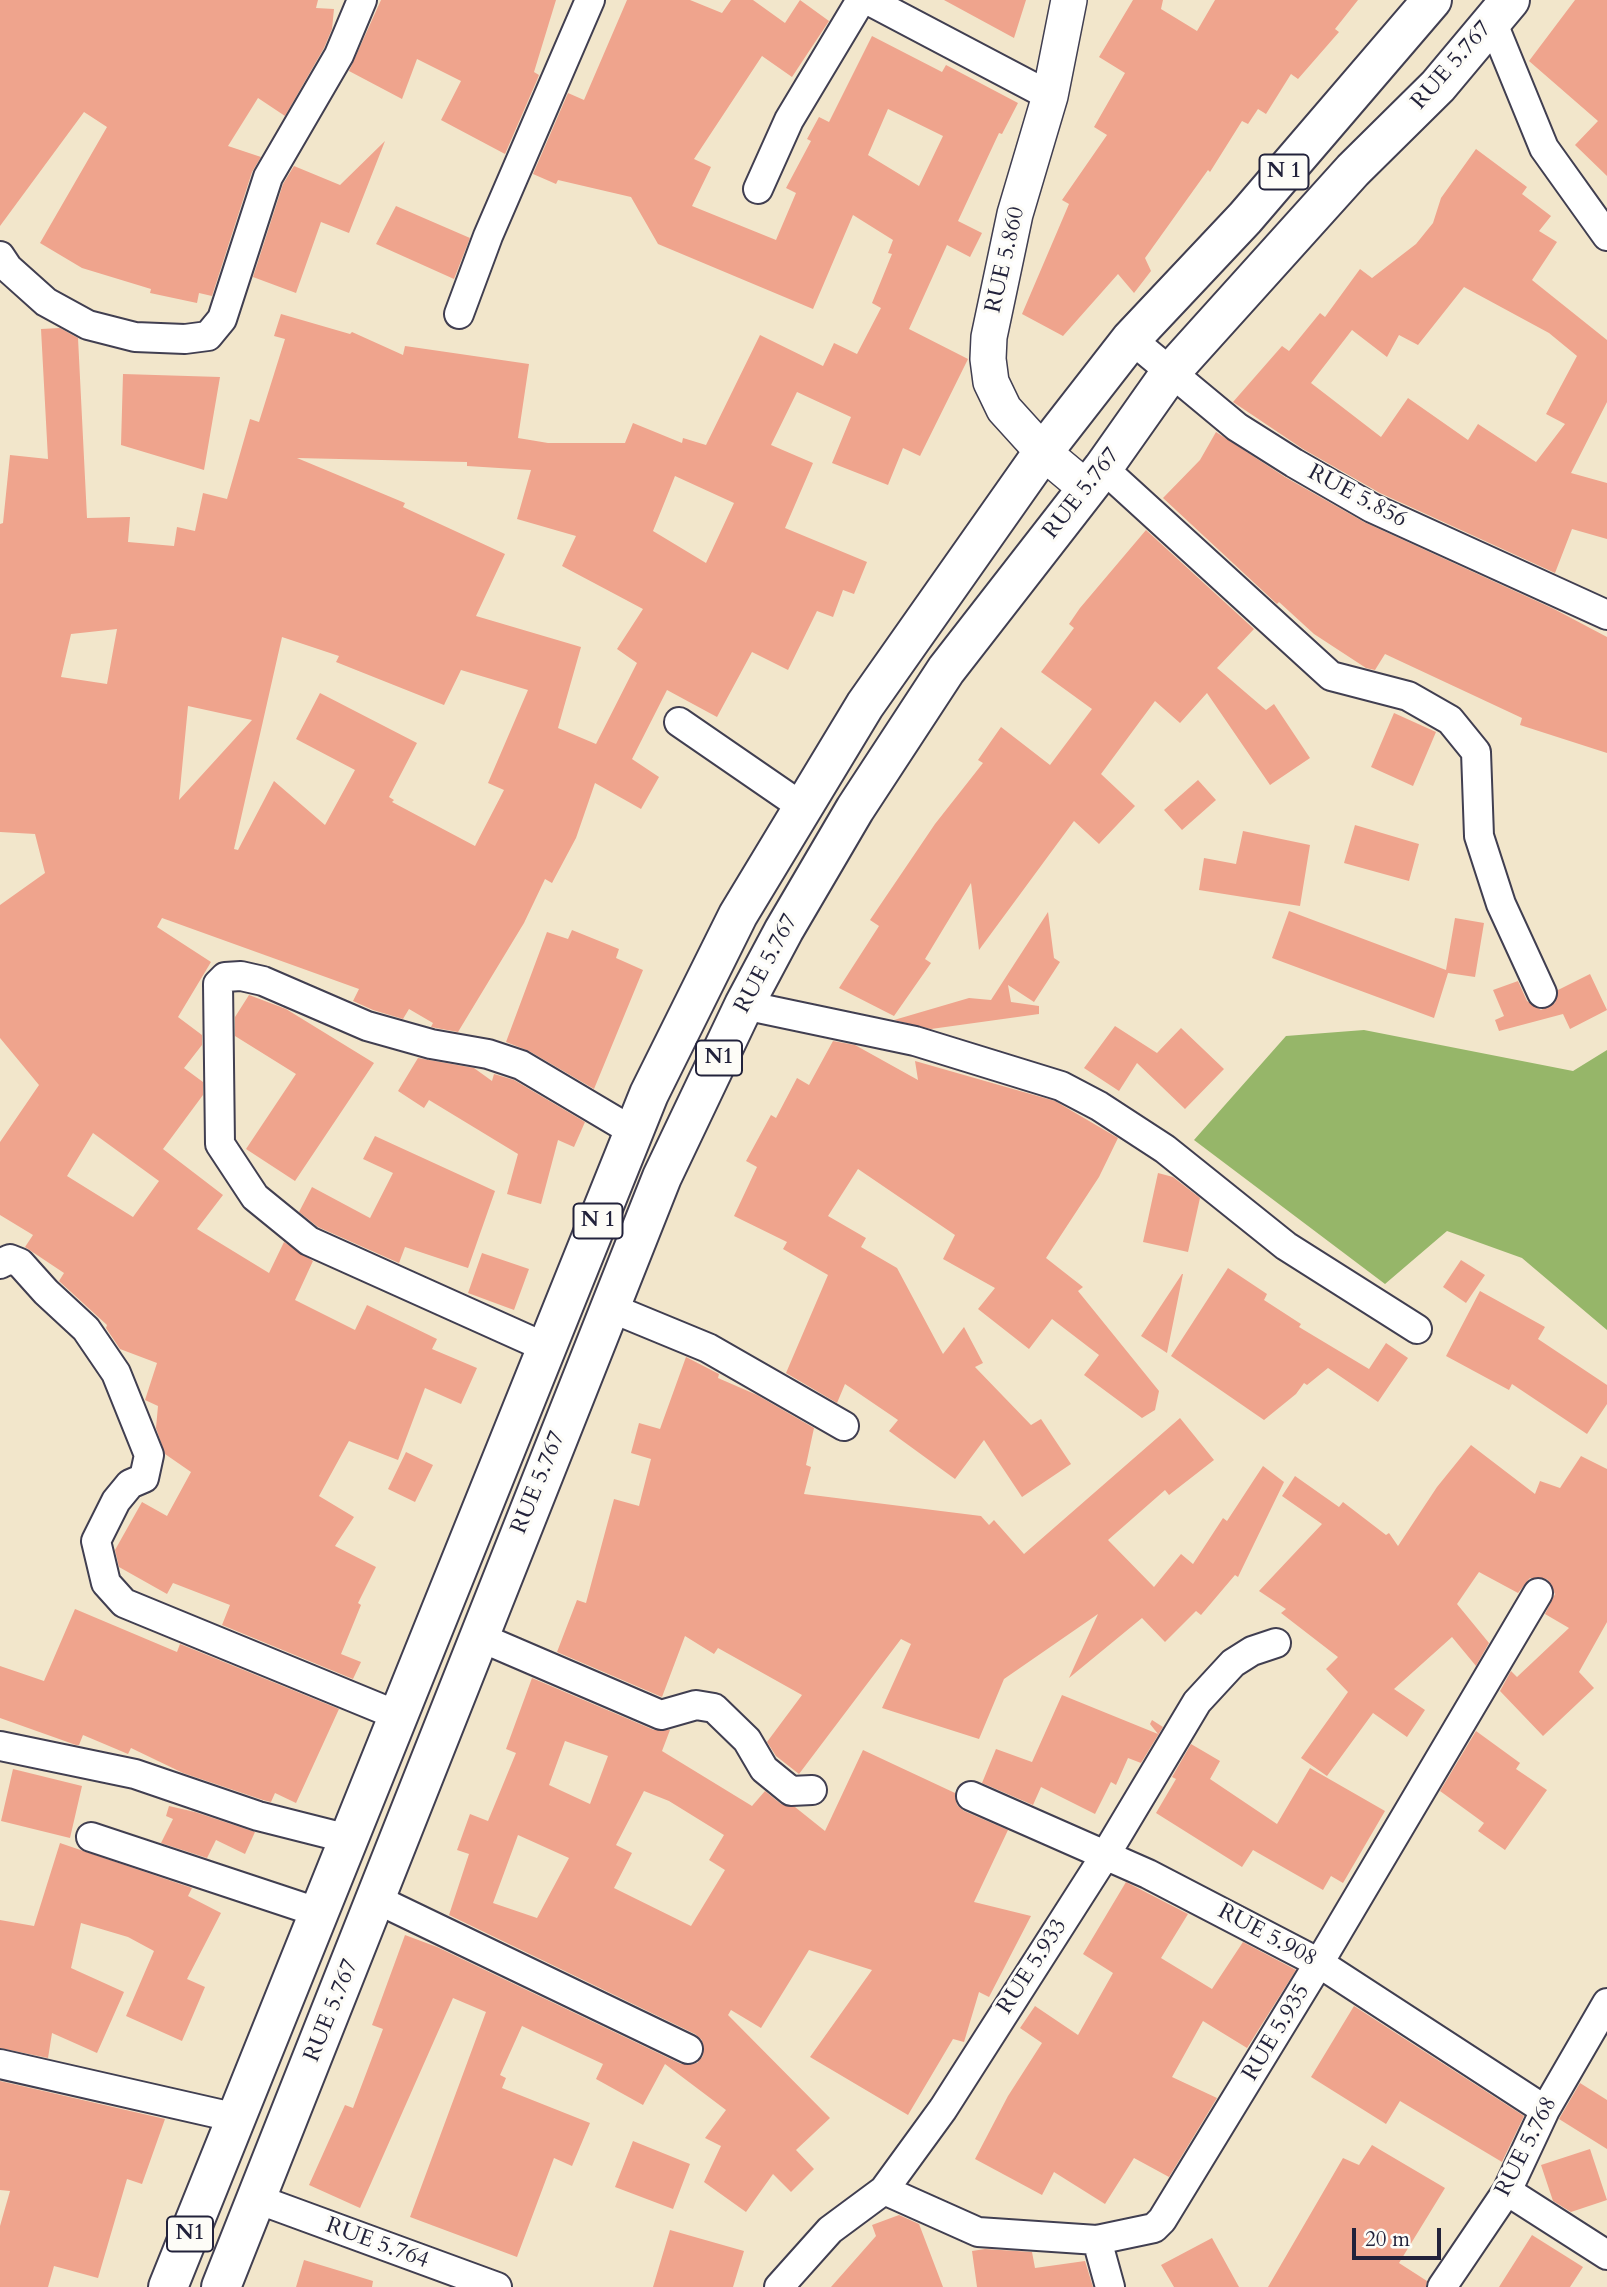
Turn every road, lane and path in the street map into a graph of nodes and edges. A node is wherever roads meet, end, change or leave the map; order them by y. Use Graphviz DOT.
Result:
graph roads {
  1 [pos="362,0"];
  2 [pos="590,0"];
  3 [pos="861,0"];
  4 [pos="868,0"];
  5 [pos="1069,0"];
  6 [pos="1432,0"];
  7 [pos="1501,10"];
  8 [pos="1051,96"];
  9 [pos="758,189"];
  10 [pos="1607,236"];
  11 [pos="0,256"];
  12 [pos="459,314"];
  13 [pos="1131,339"];
  14 [pos="1170,373"];
  15 [pos="1043,452"];
  16 [pos="1094,478"];
  17 [pos="1607,615"];
  18 [pos="679,722"];
  19 [pos="802,806"];
  20 [pos="1542,993"];
  21 [pos="744,1005"];
  22 [pos="634,1132"];
  23 [pos="0,1264"];
  24 [pos="611,1308"];
  25 [pos="1417,1329"];
  26 [pos="547,1348"];
  27 [pos="844,1426"];
  28 [pos="1538,1593"];
  29 [pos="477,1636"];
  30 [pos="1276,1643"];
  31 [pos="399,1716"];
  32 [pos="0,1746"];
  33 [pos="812,1790"];
  34 [pos="971,1796"];
  35 [pos="91,1837"];
  36 [pos="349,1839"];
  37 [pos="1105,1854"];
  38 [pos="376,1899"];
  39 [pos="320,1913"];
  40 [pos="1319,1963"];
  41 [pos="1607,2003"];
  42 [pos="688,2049"];
  43 [pos="0,2063"];
  44 [pos="1545,2110"];
  45 [pos="237,2118"];
  46 [pos="212,2182"];
  47 [pos="884,2190"];
  48 [pos="1507,2192"];
  49 [pos="257,2199"];
  50 [pos="1097,2240"];
  51 [pos="1607,2255"];
  52 [pos="168,2287"];
  53 [pos="221,2287"];
  54 [pos="498,2287"];
  55 [pos="779,2287"];
  56 [pos="1110,2287"];
  57 [pos="1442,2287"];
  1 -- 11 [label="street"];
  2 -- 12 [label="street"];
  3 -- 9 [label="street"];
  4 -- 8 [label="street"];
  5 -- 8 [label="street, RUE 5.860"];
  6 -- 13 [label="highway, N 1"];
  7 -- 10 [label="street"];
  7 -- 14 [label="highway, RUE 5.767 / N1"];
  8 -- 15 [label="street, RUE 5.860"];
  13 -- 14 [label="street, RUE 5.856"];
  13 -- 15 [label="highway, N 1"];
  14 -- 16 [label="highway, RUE 5.767 / N1"];
  14 -- 17 [label="street, RUE 5.856"];
  15 -- 16 [label="street, RUE 5.860"];
  15 -- 19 [label="highway, N 1"];
  16 -- 20 [label="street"];
  16 -- 21 [label="highway, RUE 5.767 / N1"];
  18 -- 19 [label="street"];
  19 -- 22 [label="highway, N 1"];
  21 -- 24 [label="highway, RUE 5.767 / N1"];
  21 -- 25 [label="street"];
  22 -- 26 [label="highway, N 1"];
  22 -- 26 [label="street"];
  23 -- 31 [label="street"];
  24 -- 27 [label="street"];
  24 -- 29 [label="highway, RUE 5.767 / N1"];
  26 -- 31 [label="highway, N 1"];
  28 -- 40 [label="street, RUE 5.935"];
  29 -- 33 [label="street"];
  29 -- 38 [label="highway, RUE 5.767 / N1"];
  30 -- 37 [label="street, RUE 5.933"];
  31 -- 36 [label="highway, N 1"];
  32 -- 36 [label="street"];
  34 -- 37 [label="street, RUE 5.908"];
  35 -- 39 [label="street"];
  36 -- 39 [label="highway, N 1"];
  37 -- 40 [label="street, RUE 5.908"];
  37 -- 47 [label="street, RUE 5.933"];
  38 -- 42 [label="street"];
  38 -- 49 [label="highway, RUE 5.767 / N1"];
  39 -- 45 [label="highway, N 1"];
  40 -- 44 [label="street, RUE 5.908"];
  40 -- 50 [label="street, RUE 5.935"];
  41 -- 44 [label="street, RUE 5.768"];
  43 -- 45 [label="street"];
  44 -- 48 [label="street, RUE 5.768"];
  45 -- 46 [label="highway, N 1"];
  46 -- 52 [label="highway, N1"];
  47 -- 50 [label="street, RUE 5.935"];
  47 -- 55 [label="street, RUE 5.933"];
  48 -- 51 [label="street"];
  48 -- 57 [label="street, RUE 5.768"];
  49 -- 53 [label="highway, RUE 5.767 / N1"];
  49 -- 54 [label="street, RUE 5.764"];
  50 -- 56 [label="street"];
}
